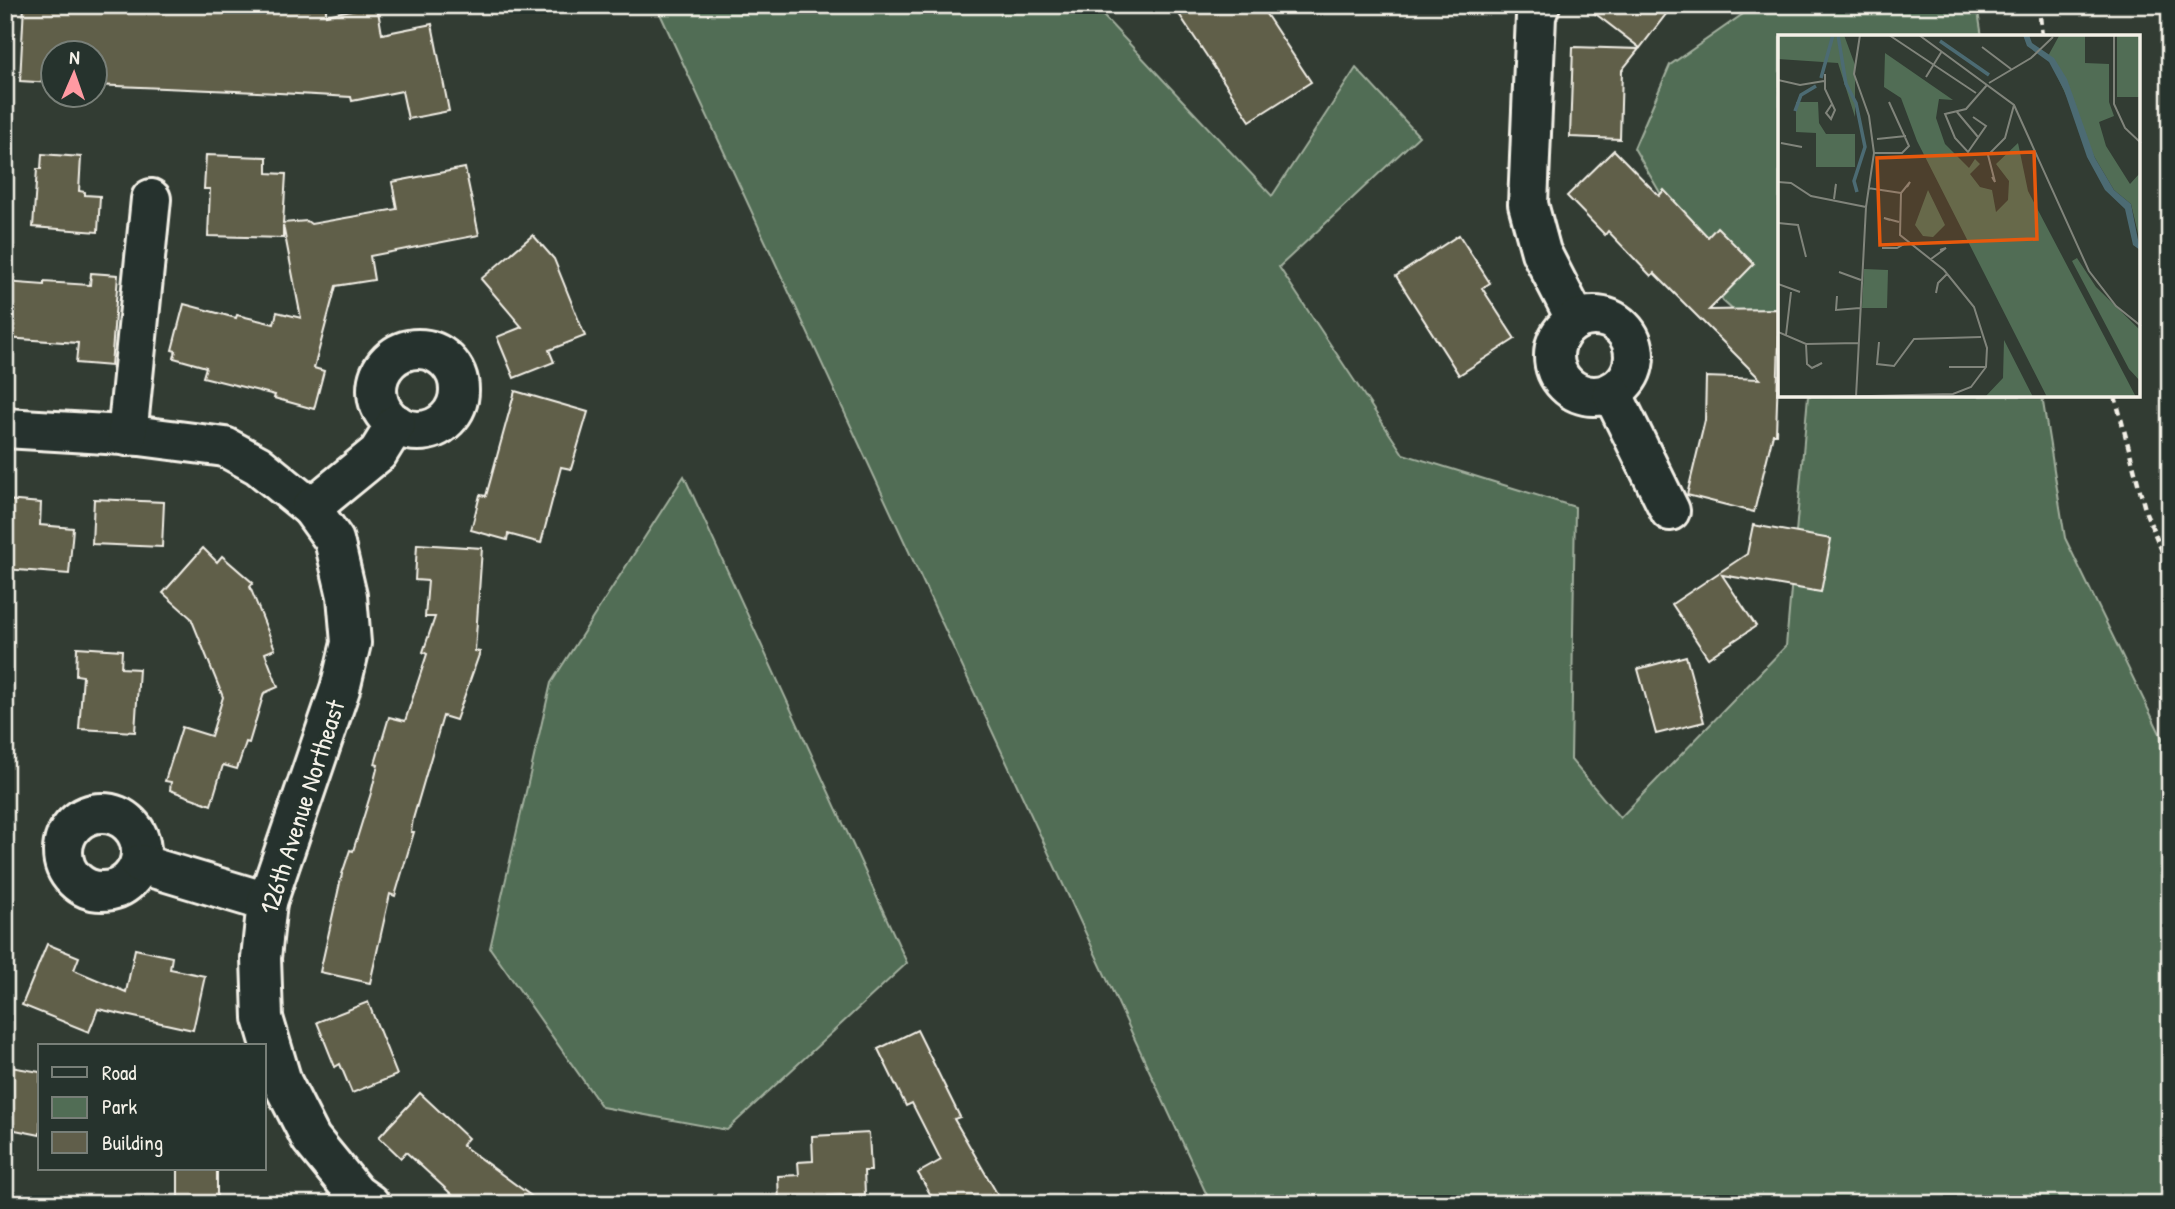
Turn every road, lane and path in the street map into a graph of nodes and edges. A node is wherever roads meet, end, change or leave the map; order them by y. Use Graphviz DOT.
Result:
graph roads {
  1 [pos="1540,5"];
  2 [pos="2039,5"];
  3 [pos="2042,35"];
  4 [pos="151,199"];
  5 [pos="1576,320"];
  6 [pos="1612,393"];
  7 [pos="2115,397"];
  8 [pos="396,424"];
  9 [pos="5,428"];
  10 [pos="127,436"];
  11 [pos="311,508"];
  12 [pos="1670,511"];
  13 [pos="2170,570"];
  14 [pos="140,864"];
  15 [pos="267,902"];
  16 [pos="356,1200"];
  1 -- 5 [label="street"];
  2 -- 3 [label="path"];
  4 -- 10 [label="street"];
  5 -- 6 [label="street"];
  5 -- 6 [label="street"];
  6 -- 12 [label="street"];
  7 -- 13 [label="path"];
  8 -- 11 [label="street"];
  9 -- 10 [label="street, 126th Avenue Northeast"];
  10 -- 11 [label="street, 126th Avenue Northeast"];
  11 -- 15 [label="street, 126th Avenue Northeast"];
  14 -- 15 [label="street"];
  15 -- 16 [label="street, 126th Avenue Northeast"];
}
